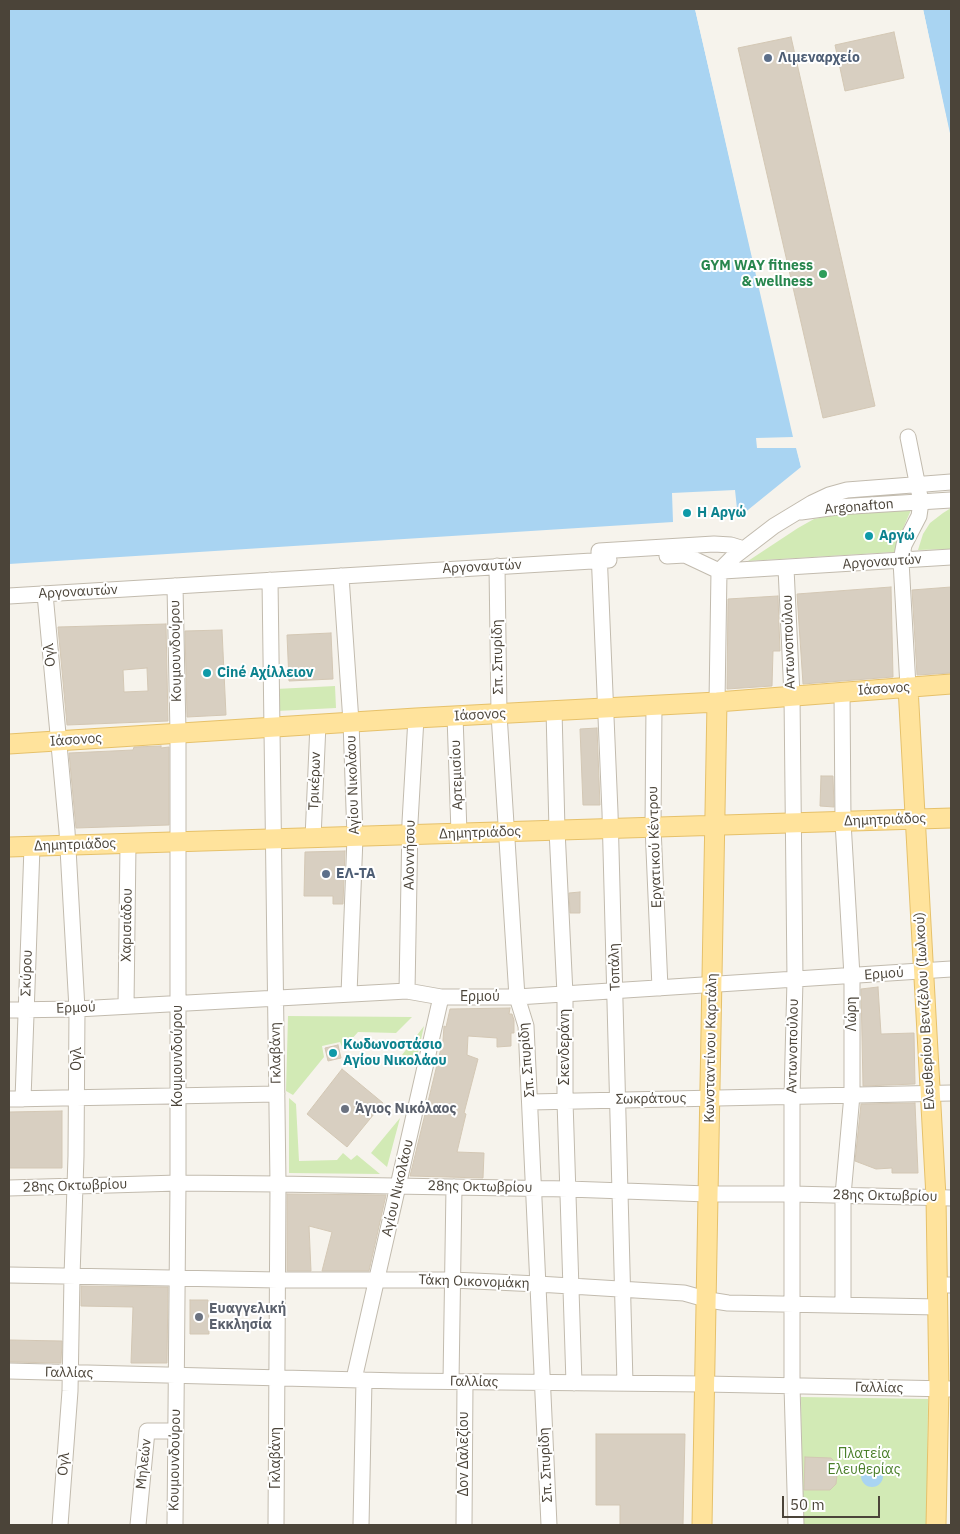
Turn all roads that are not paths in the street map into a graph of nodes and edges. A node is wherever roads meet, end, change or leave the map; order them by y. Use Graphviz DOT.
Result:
graph roads {
  1 [pos="908,437"];
  2 [pos="951,482"];
  3 [pos="919,484"];
  4 [pos="951,500"];
  5 [pos="921,502"];
  6 [pos="798,512"];
  7 [pos="744,549"];
  8 [pos="599,556"];
  9 [pos="951,557"];
  10 [pos="901,561"];
  11 [pos="497,566"];
  12 [pos="786,568"];
  13 [pos="719,571"];
  14 [pos="342,576"];
  15 [pos="270,580"];
  16 [pos="175,586"];
  17 [pos="45,594"];
  18 [pos="9,596"];
  19 [pos="951,684"];
  20 [pos="908,687"];
  21 [pos="842,692"];
  22 [pos="792,696"];
  23 [pos="717,702"];
  24 [pos="654,705"];
  25 [pos="607,708"];
  26 [pos="554,710"];
  27 [pos="499,714"];
  28 [pos="455,716"];
  29 [pos="416,718"];
  30 [pos="351,722"];
  31 [pos="318,724"];
  32 [pos="273,727"];
  33 [pos="178,733"];
  34 [pos="58,741"];
  35 [pos="9,744"];
  36 [pos="951,818"];
  37 [pos="915,819"];
  38 [pos="843,822"];
  39 [pos="793,823"];
  40 [pos="714,826"];
  41 [pos="653,827"];
  42 [pos="611,829"];
  43 [pos="557,830"];
  44 [pos="506,832"];
  45 [pos="459,833"];
  46 [pos="410,835"];
  47 [pos="355,837"];
  48 [pos="313,838"];
  49 [pos="274,839"];
  50 [pos="178,842"];
  51 [pos="128,844"];
  52 [pos="68,846"];
  53 [pos="9,847"];
  54 [pos="32,847"];
  55 [pos="951,969"];
  56 [pos="923,971"];
  57 [pos="852,976"];
  58 [pos="795,980"];
  59 [pos="712,985"];
  60 [pos="660,988"];
  61 [pos="407,991"];
  62 [pos="616,991"];
  63 [pos="349,994"];
  64 [pos="565,994"];
  65 [pos="441,997"];
  66 [pos="518,997"];
  67 [pos="276,998"];
  68 [pos="178,1003"];
  69 [pos="126,1006"];
  70 [pos="77,1009"];
  71 [pos="9,1010"];
  72 [pos="25,1010"];
  73 [pos="951,1092"];
  74 [pos="930,1093"];
  75 [pos="277,1094"];
  76 [pos="852,1095"];
  77 [pos="178,1096"];
  78 [pos="792,1096"];
  79 [pos="77,1098"];
  80 [pos="710,1098"];
  81 [pos="16,1099"];
  82 [pos="618,1100"];
  83 [pos="565,1101"];
  84 [pos="530,1102"];
  85 [pos="178,1183"];
  86 [pos="278,1184"];
  87 [pos="76,1185"];
  88 [pos="398,1186"];
  89 [pos="454,1187"];
  90 [pos="9,1188"];
  91 [pos="535,1188"];
  92 [pos="568,1189"];
  93 [pos="620,1190"];
  94 [pos="708,1194"];
  95 [pos="792,1194"];
  96 [pos="843,1195"];
  97 [pos="943,1197"];
  98 [pos="9,1275"];
  99 [pos="72,1276"];
  100 [pos="177,1278"];
  101 [pos="278,1280"];
  102 [pos="377,1280"];
  103 [pos="453,1280"];
  104 [pos="538,1284"];
  105 [pos="944,1285"];
  106 [pos="571,1286"];
  107 [pos="623,1289"];
  108 [pos="706,1298"];
  109 [pos="792,1304"];
  110 [pos="843,1305"];
  111 [pos="938,1307"];
  112 [pos="9,1371"];
  113 [pos="71,1373"];
  114 [pos="176,1375"];
  115 [pos="277,1377"];
  116 [pos="359,1380"];
  117 [pos="458,1382"];
  118 [pos="542,1383"];
  119 [pos="574,1383"];
  120 [pos="625,1383"];
  121 [pos="705,1384"];
  122 [pos="792,1386"];
  123 [pos="945,1389"];
  124 [pos="176,1431"];
  125 [pos="60,1525"];
  126 [pos="138,1525"];
  127 [pos="175,1525"];
  128 [pos="276,1525"];
  129 [pos="361,1525"];
  130 [pos="464,1525"];
  131 [pos="549,1525"];
  132 [pos="702,1525"];
  133 [pos="796,1525"];
  134 [pos="936,1525"];
  1 -- 3 [label="street"];
  2 -- 3 [label="street"];
  3 -- 5 [label="street"];
  3 -- 6 [label="street"];
  4 -- 5 [label="street, Argonafton"];
  5 -- 6 [label="street, Argonafton"];
  5 -- 10 [label="street, Ελευθερίου Βενιζέλου (Ιωλκού)"];
  6 -- 7 [label="street"];
  7 -- 8 [label="street, Αργοναυτών"];
  7 -- 13 [label="street"];
  8 -- 11 [label="street, Αργοναυτών"];
  8 -- 13 [label="street, Αργοναυτών"];
  8 -- 25 [label="street, Τοπάλη"];
  9 -- 10 [label="street, Αργοναυτών"];
  10 -- 12 [label="street, Αργοναυτών"];
  10 -- 20 [label="street, Ελευθερίου Βενιζέλου (Ιωλκού)"];
  11 -- 14 [label="street, Αργοναυτών"];
  11 -- 27 [label="street, Σπ. Σπυρίδη"];
  12 -- 13 [label="street, Αργοναυτών"];
  12 -- 22 [label="street, Αντωνοπούλου"];
  13 -- 23 [label="street, Κωνσταντίνου Καρτάλη"];
  14 -- 15 [label="street, Αργοναυτών"];
  14 -- 30 [label="street, Αγίου Νικολάου"];
  15 -- 16 [label="street, Αργοναυτών"];
  15 -- 32 [label="street, Γκλαβάνη"];
  16 -- 17 [label="street, Αργοναυτών"];
  16 -- 33 [label="street, Κουμουνδούρου"];
  17 -- 18 [label="street, Αργοναυτών"];
  17 -- 34 [label="street, Ογλ"];
  19 -- 20 [label="main road, Ιάσονος"];
  20 -- 21 [label="main road, Ιάσονος"];
  20 -- 37 [label="main road, Ελευθερίου Βενιζέλου (Ιωλκού)"];
  21 -- 22 [label="main road, Ιάσονος"];
  21 -- 38 [label="street, Λώρη"];
  22 -- 23 [label="main road, Ιάσονος"];
  22 -- 39 [label="street, Αντωνοπούλου"];
  23 -- 24 [label="main road, Ιάσονος"];
  23 -- 40 [label="main road, Κωνσταντίνου Καρτάλη"];
  24 -- 25 [label="main road, Ιάσονος"];
  24 -- 41 [label="street, Εργατικού Κέντρου"];
  25 -- 26 [label="main road, Ιάσονος"];
  25 -- 42 [label="street, Τοπάλη"];
  26 -- 27 [label="main road, Ιάσονος"];
  26 -- 43 [label="street, Σκενδεράνη"];
  27 -- 28 [label="main road, Ιάσονος"];
  27 -- 44 [label="street, Σπ. Σπυρίδη"];
  28 -- 29 [label="main road, Ιάσονος"];
  28 -- 45 [label="street, Αρτεμισίου"];
  29 -- 30 [label="main road, Ιάσονος"];
  29 -- 46 [label="street, Αλοννήσου"];
  30 -- 31 [label="main road, Ιάσονος"];
  30 -- 47 [label="street, Αγίου Νικολάου"];
  31 -- 32 [label="main road, Ιάσονος"];
  31 -- 48 [label="street, Τρικέρων"];
  32 -- 33 [label="main road, Ιάσονος"];
  32 -- 49 [label="street, Γκλαβάνη"];
  33 -- 34 [label="main road, Ιάσονος"];
  33 -- 50 [label="street, Κουμουνδούρου"];
  34 -- 35 [label="main road, Ιάσονος"];
  34 -- 52 [label="street, Ογλ"];
  36 -- 37 [label="main road, Δημητριάδος"];
  37 -- 38 [label="main road, Δημητριάδος"];
  37 -- 56 [label="main road, Ελευθερίου Βενιζέλου (Ιωλκού)"];
  38 -- 39 [label="main road, Δημητριάδος"];
  38 -- 57 [label="street, Λώρη"];
  39 -- 40 [label="main road, Δημητριάδος"];
  39 -- 58 [label="street, Αντωνοπούλου"];
  40 -- 41 [label="main road, Δημητριάδος"];
  40 -- 59 [label="main road, Κωνσταντίνου Καρτάλη"];
  41 -- 42 [label="main road, Δημητριάδος"];
  41 -- 60 [label="street, Εργατικού Κέντρου"];
  42 -- 43 [label="main road, Δημητριάδος"];
  42 -- 62 [label="street, Τοπάλη"];
  43 -- 44 [label="main road, Δημητριάδος"];
  43 -- 64 [label="street, Σκενδεράνη"];
  44 -- 45 [label="main road, Δημητριάδος"];
  44 -- 66 [label="street, Σπ. Σπυρίδη"];
  45 -- 46 [label="main road, Δημητριάδος"];
  46 -- 47 [label="main road, Δημητριάδος"];
  46 -- 61 [label="street, Αλοννήσου"];
  47 -- 48 [label="main road, Δημητριάδος"];
  47 -- 63 [label="street, Αγίου Νικολάου"];
  48 -- 49 [label="main road, Δημητριάδος"];
  49 -- 50 [label="main road, Δημητριάδος"];
  49 -- 67 [label="street, Γκλαβάνη"];
  50 -- 51 [label="main road, Δημητριάδος"];
  50 -- 68 [label="street, Κουμουνδούρου"];
  51 -- 52 [label="main road, Δημητριάδος"];
  51 -- 69 [label="street, Χαρισιάδου"];
  52 -- 54 [label="main road, Δημητριάδος"];
  52 -- 70 [label="street, Ογλ"];
  53 -- 54 [label="main road, Δημητριάδος"];
  54 -- 72 [label="street, Σκύρου"];
  55 -- 56 [label="street, Ερμού"];
  56 -- 57 [label="street, Ερμού"];
  56 -- 74 [label="main road, Ελευθερίου Βενιζέλου (Ιωλκού)"];
  57 -- 58 [label="street, Ερμού"];
  57 -- 76 [label="street, Λώρη"];
  58 -- 59 [label="street, Ερμού"];
  58 -- 78 [label="street, Αντωνοπούλου"];
  59 -- 60 [label="street, Ερμού"];
  59 -- 80 [label="main road, Κωνσταντίνου Καρτάλη"];
  60 -- 62 [label="street, Ερμού"];
  61 -- 63 [label="street, Ερμού"];
  61 -- 65 [label="street, Ερμού"];
  62 -- 64 [label="street, Ερμού"];
  62 -- 82 [label="street, Τοπάλη"];
  63 -- 67 [label="street, Ερμού"];
  64 -- 66 [label="street, Ερμού"];
  64 -- 83 [label="street, Σκενδεράνη"];
  65 -- 66 [label="street, Ερμού"];
  65 -- 88 [label="street, Αγίου Νικολάου"];
  66 -- 84 [label="street, Σπ. Σπυρίδη"];
  67 -- 68 [label="street, Ερμού"];
  67 -- 75 [label="street, Γκλαβάνη"];
  68 -- 69 [label="street, Ερμού"];
  68 -- 77 [label="street, Κουμουνδούρου"];
  69 -- 70 [label="street, Ερμού"];
  70 -- 72 [label="street, Ερμού"];
  70 -- 79 [label="street, Ογλ"];
  71 -- 72 [label="street, Ερμού"];
  72 -- 81 [label="street, Σκύρου"];
  73 -- 74 [label="street, Σωκράτους"];
  74 -- 76 [label="street, Σωκράτους"];
  74 -- 97 [label="main road, Ελευθερίου Βενιζέλου (Ιωλκού)"];
  75 -- 77 [label="street"];
  75 -- 86 [label="street, Γκλαβάνη"];
  76 -- 78 [label="street, Σωκράτους"];
  76 -- 96 [label="street, Λώρη"];
  77 -- 79 [label="street"];
  77 -- 85 [label="street, Κουμουνδούρου"];
  78 -- 80 [label="street, Σωκράτους"];
  78 -- 95 [label="street, Αντωνοπούλου"];
  79 -- 81 [label="street"];
  79 -- 87 [label="street, Ογλ"];
  80 -- 82 [label="street, Σωκράτους"];
  80 -- 94 [label="main road, Κωνσταντίνου Καρτάλη"];
  82 -- 83 [label="street, Σωκράτους"];
  82 -- 93 [label="street, Τοπάλη"];
  83 -- 84 [label="street, Σωκράτους"];
  83 -- 92 [label="street, Σκενδεράνη"];
  84 -- 91 [label="street, Σπ. Σπυρίδη"];
  85 -- 86 [label="street, 28ης Οκτωβρίου"];
  85 -- 87 [label="street, 28ης Οκτωβρίου"];
  85 -- 100 [label="street, Κουμουνδούρου"];
  86 -- 88 [label="street, 28ης Οκτωβρίου"];
  86 -- 101 [label="street, Γκλαβάνη"];
  87 -- 90 [label="street, 28ης Οκτωβρίου"];
  87 -- 99 [label="street, Ογλ"];
  88 -- 89 [label="street, 28ης Οκτωβρίου"];
  88 -- 102 [label="street, Αγίου Νικολάου"];
  89 -- 91 [label="street, 28ης Οκτωβρίου"];
  89 -- 103 [label="street, Δον Δαλεζίου"];
  91 -- 92 [label="street, 28ης Οκτωβρίου"];
  91 -- 104 [label="street, Σπ. Σπυρίδη"];
  92 -- 93 [label="street, 28ης Οκτωβρίου"];
  92 -- 106 [label="street, Σκενδεράνη"];
  93 -- 94 [label="street, 28ης Οκτωβρίου"];
  93 -- 107 [label="street, Τοπάλη"];
  94 -- 95 [label="street, 28ης Οκτωβρίου"];
  94 -- 108 [label="main road, Κωνσταντίνου Καρτάλη"];
  95 -- 96 [label="street, 28ης Οκτωβρίου"];
  95 -- 109 [label="street, Αντωνοπούλου"];
  96 -- 97 [label="street, 28ης Οκτωβρίου"];
  96 -- 110 [label="street, Λώρη"];
  97 -- 105 [label="main road, Ελευθερίου Βενιζέλου (Ιωλκού)"];
  98 -- 99 [label="street, Τάκη Οικονομάκη"];
  99 -- 100 [label="street, Τάκη Οικονομάκη"];
  99 -- 113 [label="street, Ογλ"];
  100 -- 101 [label="street, Τάκη Οικονομάκη"];
  100 -- 114 [label="street, Κουμουνδούρου"];
  101 -- 102 [label="street, Τάκη Οικονομάκη"];
  101 -- 115 [label="street, Γκλαβάνη"];
  102 -- 103 [label="street, Τάκη Οικονομάκη"];
  102 -- 116 [label="street, Αγίου Νικολάου"];
  103 -- 104 [label="street, Τάκη Οικονομάκη"];
  103 -- 117 [label="street, Δον Δαλεζίου"];
  104 -- 106 [label="street, Τάκη Οικονομάκη"];
  104 -- 118 [label="street, Σπ. Σπυρίδη"];
  105 -- 111 [label="main road, Ελευθερίου Βενιζέλου (Ιωλκού)"];
  106 -- 107 [label="street, Τάκη Οικονομάκη"];
  106 -- 119 [label="street, Σκενδεράνη"];
  107 -- 108 [label="street, Τάκη Οικονομάκη"];
  107 -- 120 [label="street, Τοπάλη"];
  108 -- 109 [label="street, Τάκη Οικονομάκη"];
  108 -- 121 [label="main road, Κωνσταντίνου Καρτάλη"];
  109 -- 110 [label="street, Τάκη Οικονομάκη"];
  109 -- 122 [label="street, Αντωνοπούλου"];
  110 -- 111 [label="street, Τάκη Οικονομάκη"];
  111 -- 123 [label="main road, Ελευθερίου Βενιζέλου (Ιωλκού)"];
  112 -- 113 [label="street, Γαλλίας"];
  113 -- 114 [label="street, Γαλλίας"];
  113 -- 125 [label="street, Ογλ"];
  114 -- 115 [label="street, Γαλλίας"];
  114 -- 124 [label="street, Κουμουνδούρου"];
  115 -- 116 [label="street, Γαλλίας"];
  115 -- 128 [label="street, Γκλαβάνη"];
  116 -- 117 [label="street, Γαλλίας"];
  116 -- 129 [label="street, Αγίου Νικολάου"];
  117 -- 118 [label="street, Γαλλίας"];
  117 -- 130 [label="street, Δον Δαλεζίου"];
  118 -- 119 [label="street, Γαλλίας"];
  118 -- 131 [label="street, Σπ. Σπυρίδη"];
  119 -- 120 [label="street, Γαλλίας"];
  120 -- 121 [label="street, Γαλλίας"];
  121 -- 122 [label="street, Γαλλίας"];
  121 -- 132 [label="main road, Κωνσταντίνου Καρτάλη"];
  122 -- 123 [label="street, Γαλλίας"];
  122 -- 133 [label="street, Αντωνοπούλου"];
  123 -- 134 [label="main road, Ελευθερίου Βενιζέλου (Ιωλκού)"];
  124 -- 126 [label="street, Μηλεών"];
  124 -- 127 [label="street, Κουμουνδούρου"];
}
